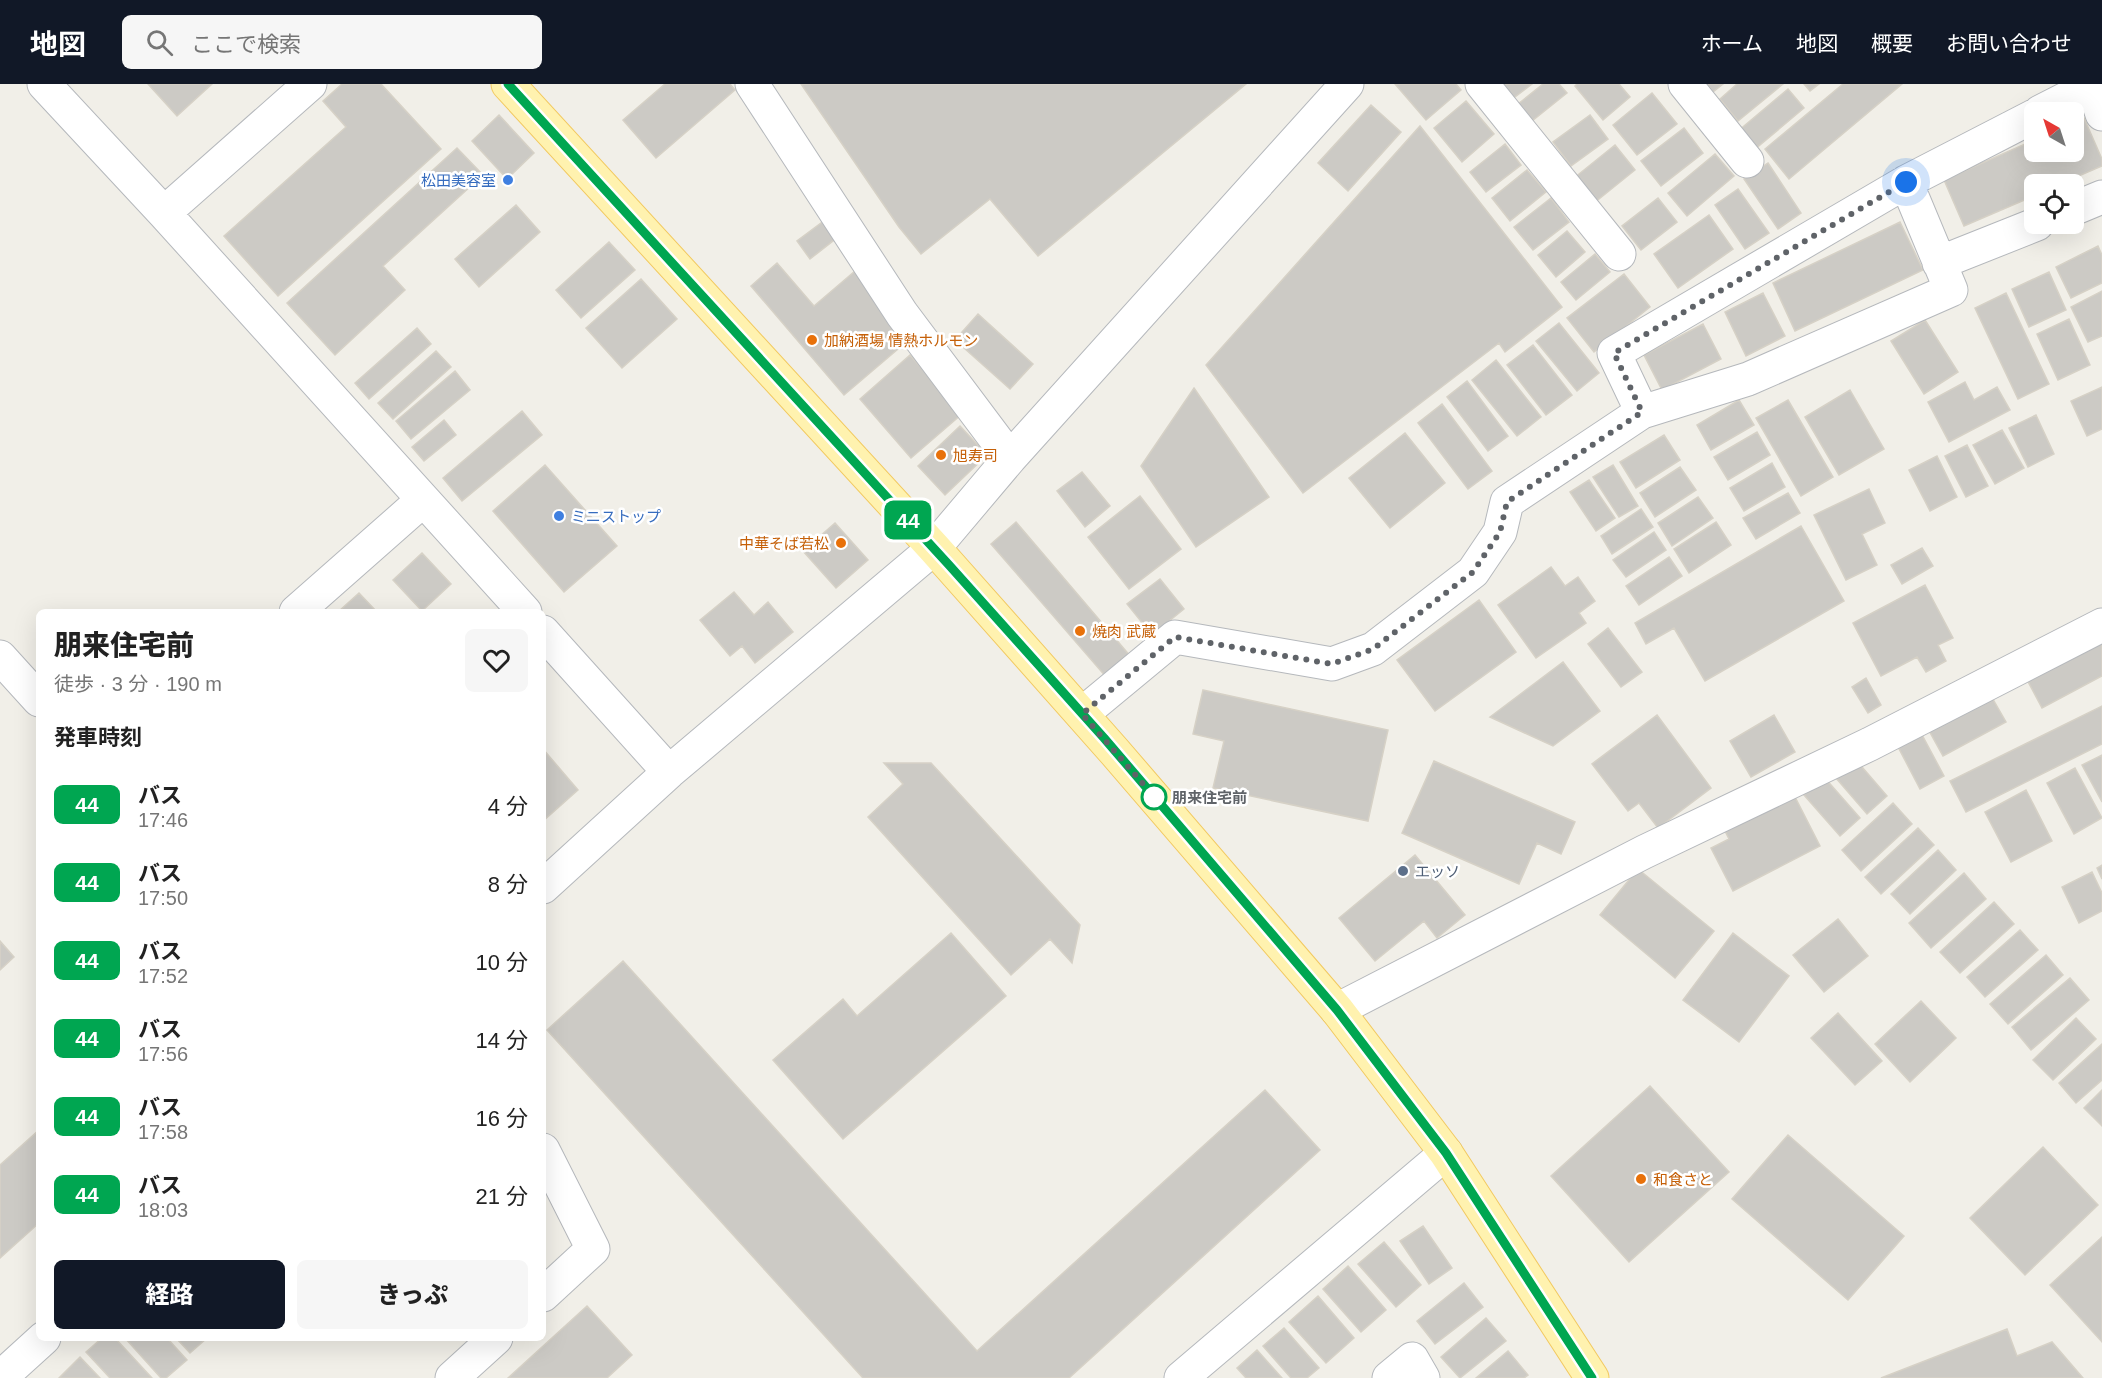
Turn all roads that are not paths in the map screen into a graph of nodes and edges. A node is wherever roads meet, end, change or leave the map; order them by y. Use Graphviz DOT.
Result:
graph roads {
  1 [pos="44,84"];
  2 [pos="310,84"];
  3 [pos="508,84"];
  4 [pos="752,84"];
  5 [pos="1347,84"];
  6 [pos="1482,84"];
  7 [pos="1685,84"];
  8 [pos="2096,95"];
  9 [pos="2073,102"];
  10 [pos="2024,121"];
  11 [pos="1747,161"];
  12 [pos="1906,182"];
  13 [pos="2102,197"];
  14 [pos="2084,204"];
  15 [pos="164,213"];
  16 [pos="2024,229"];
  17 [pos="1619,254"];
  18 [pos="1939,263"];
  19 [pos="1642,412"];
  20 [pos="1010,458"];
  21 [pos="423,500"];
  22 [pos="934,548"];
  23 [pos="299,609"];
  24 [pos="522,609"];
  25 [pos="2102,625"];
  26 [pos="546,635"];
  27 [pos="0,657"];
  28 [pos="36,697"];
  29 [pos="1082,714"];
  30 [pos="669,772"];
  31 [pos="546,884"];
  32 [pos="1337,1010"];
  33 [pos="1446,1153"];
  34 [pos="546,1156"];
  35 [pos="546,1292"];
  36 [pos="41,1341"];
  37 [pos="493,1341"];
  38 [pos="0,1378"];
  39 [pos="453,1378"];
  40 [pos="1181,1378"];
  41 [pos="1389,1378"];
  42 [pos="1423,1378"];
  43 [pos="1592,1378"];
  1 -- 15 [label="street"];
  2 -- 15 [label="street"];
  3 -- 22 [label="main road"];
  4 -- 20 [label="street"];
  5 -- 20 [label="street"];
  6 -- 17 [label="street"];
  7 -- 11 [label="street"];
  8 -- 9 [label="street"];
  10 -- 12 [label="street"];
  12 -- 18 [label="street"];
  12 -- 19 [label="street"];
  13 -- 14 [label="street"];
  15 -- 21 [label="street"];
  16 -- 18 [label="street"];
  18 -- 19 [label="street"];
  19 -- 29 [label="street"];
  20 -- 22 [label="street"];
  21 -- 23 [label="street"];
  21 -- 24 [label="street"];
  22 -- 29 [label="main road"];
  22 -- 30 [label="street"];
  25 -- 32 [label="street"];
  26 -- 30 [label="street"];
  27 -- 28 [label="street"];
  29 -- 32 [label="main road"];
  30 -- 31 [label="street"];
  32 -- 33 [label="main road"];
  33 -- 40 [label="street"];
  33 -- 43 [label="main road"];
  34 -- 35 [label="street"];
  36 -- 38 [label="street"];
  37 -- 39 [label="street"];
  41 -- 42 [label="street"];
}
